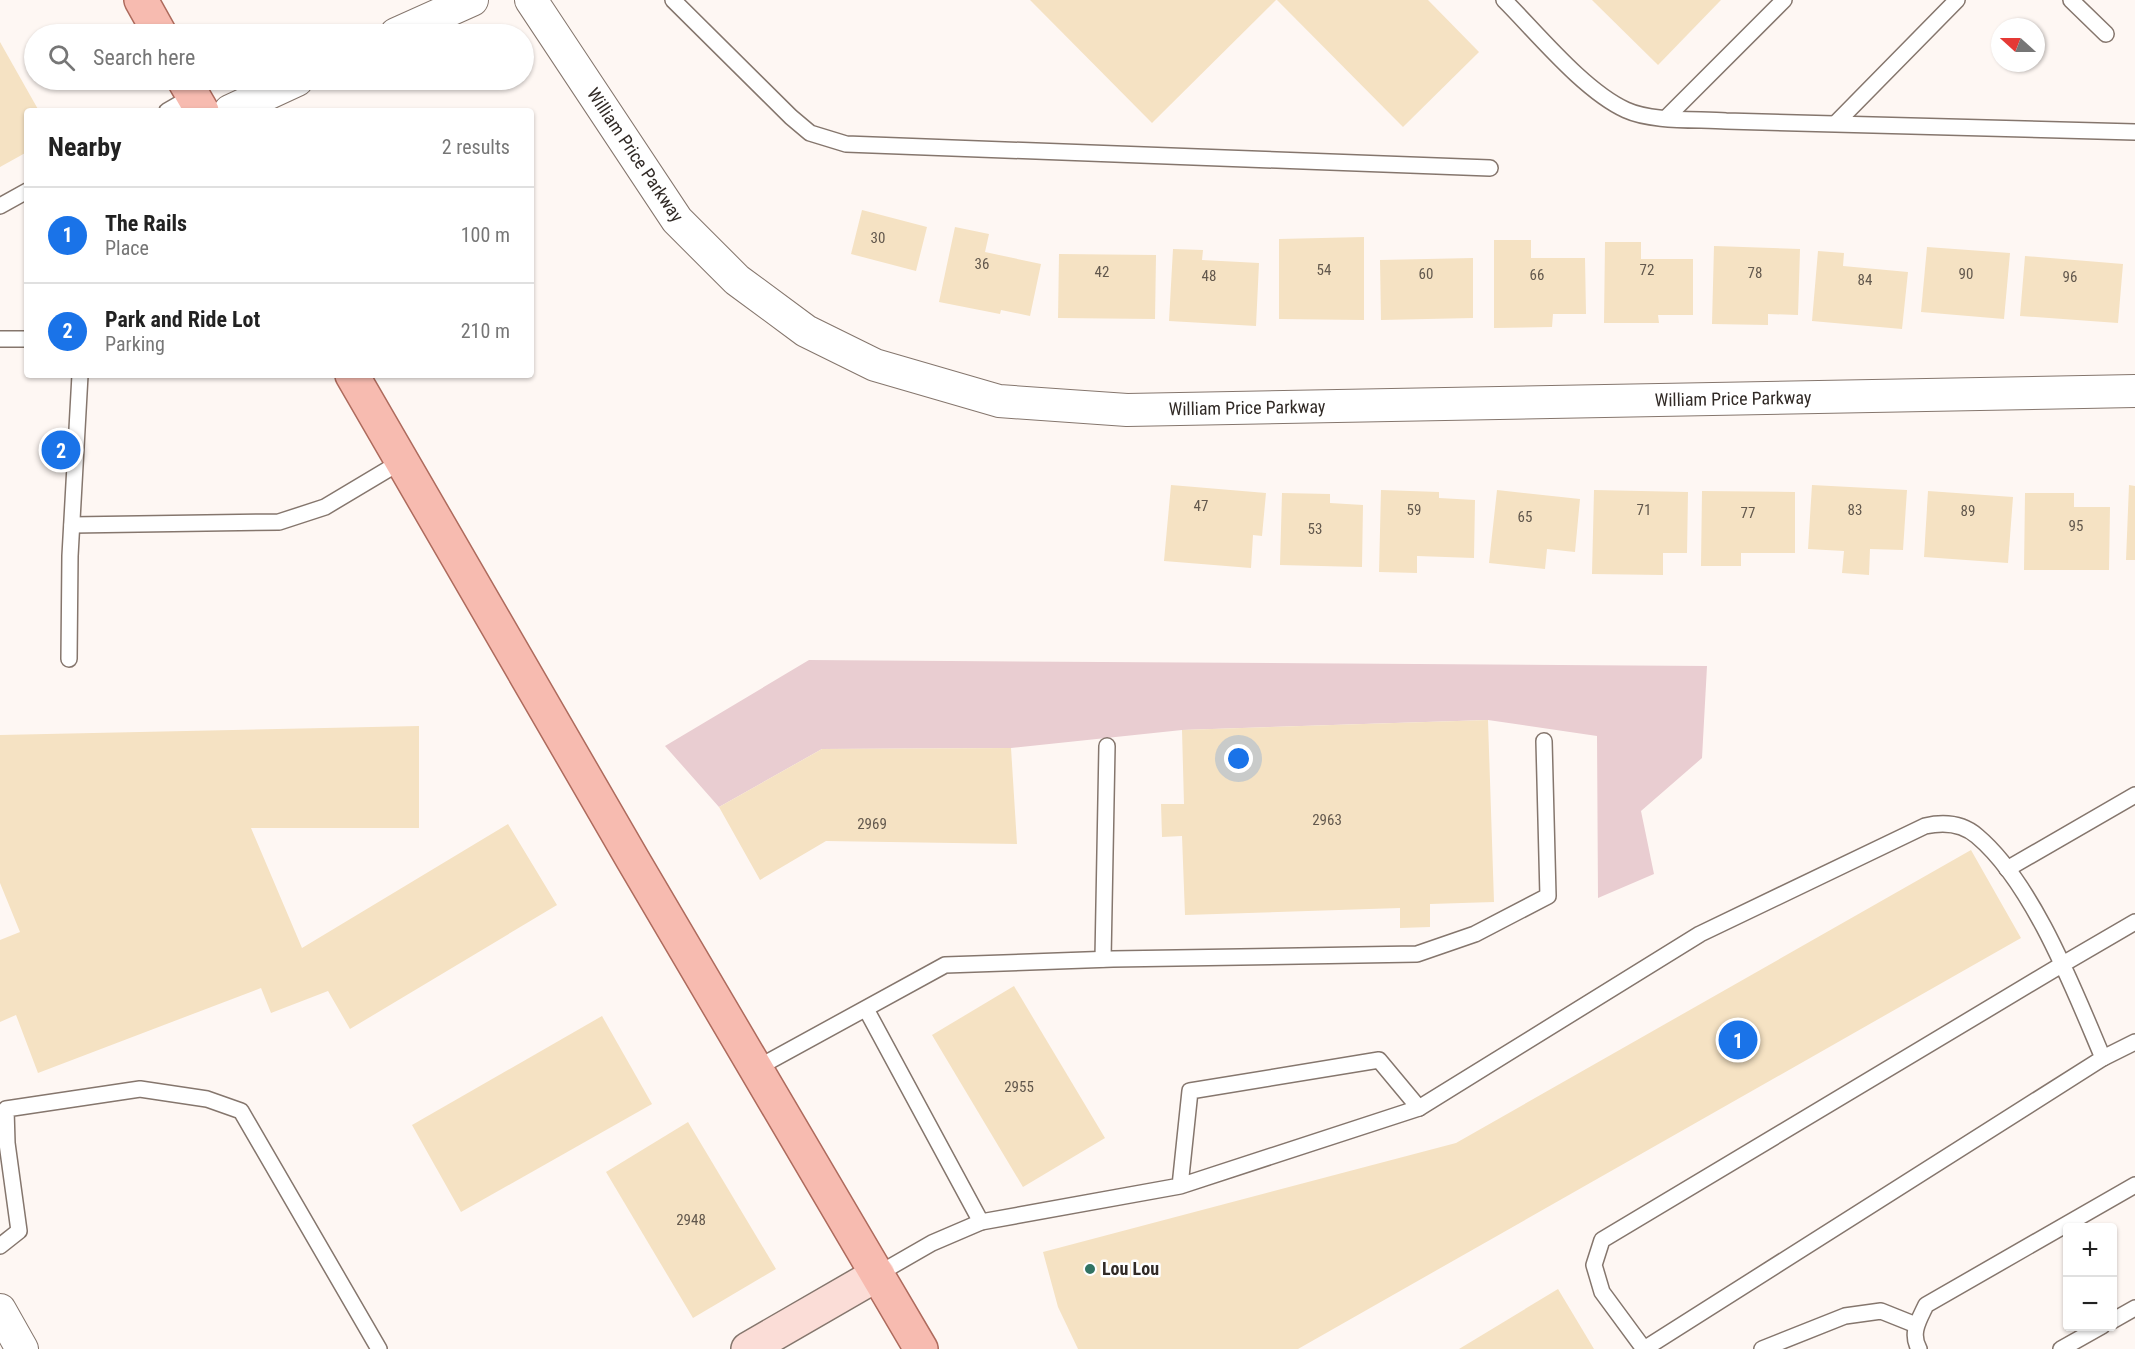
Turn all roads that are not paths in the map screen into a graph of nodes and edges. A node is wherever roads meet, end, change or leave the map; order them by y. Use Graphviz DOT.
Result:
graph roads {
  1 [pos="141,0"];
  2 [pos="472,0"];
  3 [pos="531,0"];
  4 [pos="673,0"];
  5 [pos="1504,0"];
  6 [pos="1784,0"];
  7 [pos="1957,0"];
  8 [pos="2071,0"];
  9 [pos="154,24"];
  10 [pos="418,24"];
  11 [pos="2106,34"];
  12 [pos="275,90"];
  13 [pos="236,108"];
  14 [pos="1666,118"];
  15 [pos="1836,123"];
  16 [pos="2135,132"];
  17 [pos="1490,168"];
  18 [pos="24,193"];
  19 [pos="0,206"];
  20 [pos="0,339"];
  21 [pos="24,339"];
  22 [pos="80,378"];
  23 [pos="354,378"];
  24 [pos="2135,391"];
  25 [pos="402,461"];
  26 [pos="72,525"];
  27 [pos="69,659"];
  28 [pos="1544,741"];
  29 [pos="1107,746"];
  30 [pos="2135,795"];
  31 [pos="2007,869"];
  32 [pos="2135,922"];
  33 [pos="1103,959"];
  34 [pos="2063,964"];
  35 [pos="866,1009"];
  36 [pos="2135,1042"];
  37 [pos="2103,1058"];
  38 [pos="757,1068"];
  39 [pos="3,1106"];
  40 [pos="1419,1108"];
  41 [pos="2135,1185"];
  42 [pos="1180,1186"];
  43 [pos="981,1222"];
  44 [pos="0,1246"];
  45 [pos="878,1274"];
  46 [pos="2135,1308"];
  47 [pos="0,1310"];
  48 [pos="2117,1318"];
  49 [pos="1916,1325"];
  50 [pos="2093,1331"];
  51 [pos="22,1349"];
  52 [pos="379,1349"];
  53 [pos="748,1349"];
  54 [pos="921,1349"];
  55 [pos="1644,1349"];
  56 [pos="1762,1349"];
  57 [pos="1919,1349"];
  58 [pos="2061,1349"];
  1 -- 9 [label="main road"];
  2 -- 10 [label="street"];
  3 -- 24 [label="street, William Price Parkway"];
  4 -- 17 [label="lane"];
  5 -- 14 [label="lane"];
  6 -- 14 [label="lane"];
  7 -- 15 [label="lane"];
  8 -- 11 [label="lane"];
  12 -- 13 [label="street"];
  14 -- 15 [label="lane"];
  15 -- 16 [label="lane"];
  18 -- 19 [label="lane"];
  20 -- 21 [label="lane"];
  22 -- 26 [label="lane"];
  23 -- 25 [label="main road"];
  25 -- 26 [label="lane"];
  25 -- 38 [label="main road"];
  26 -- 27 [label="lane"];
  28 -- 33 [label="lane"];
  29 -- 33 [label="lane"];
  30 -- 31 [label="lane"];
  31 -- 34 [label="lane"];
  31 -- 40 [label="lane"];
  32 -- 34 [label="lane"];
  33 -- 35 [label="lane"];
  34 -- 37 [label="lane"];
  34 -- 55 [label="lane"];
  35 -- 38 [label="lane"];
  35 -- 43 [label="lane"];
  36 -- 37 [label="lane"];
  37 -- 55 [label="lane"];
  38 -- 45 [label="main road"];
  39 -- 44 [label="lane"];
  39 -- 52 [label="lane"];
  40 -- 42 [label="lane"];
  40 -- 42 [label="lane"];
  41 -- 49 [label="lane"];
  42 -- 43 [label="lane"];
  43 -- 45 [label="lane"];
  45 -- 53 [label="street"];
  45 -- 54 [label="main road"];
  46 -- 48 [label="lane"];
  47 -- 51 [label="street"];
  49 -- 56 [label="lane"];
  49 -- 57 [label="lane"];
  50 -- 58 [label="lane"];
}
